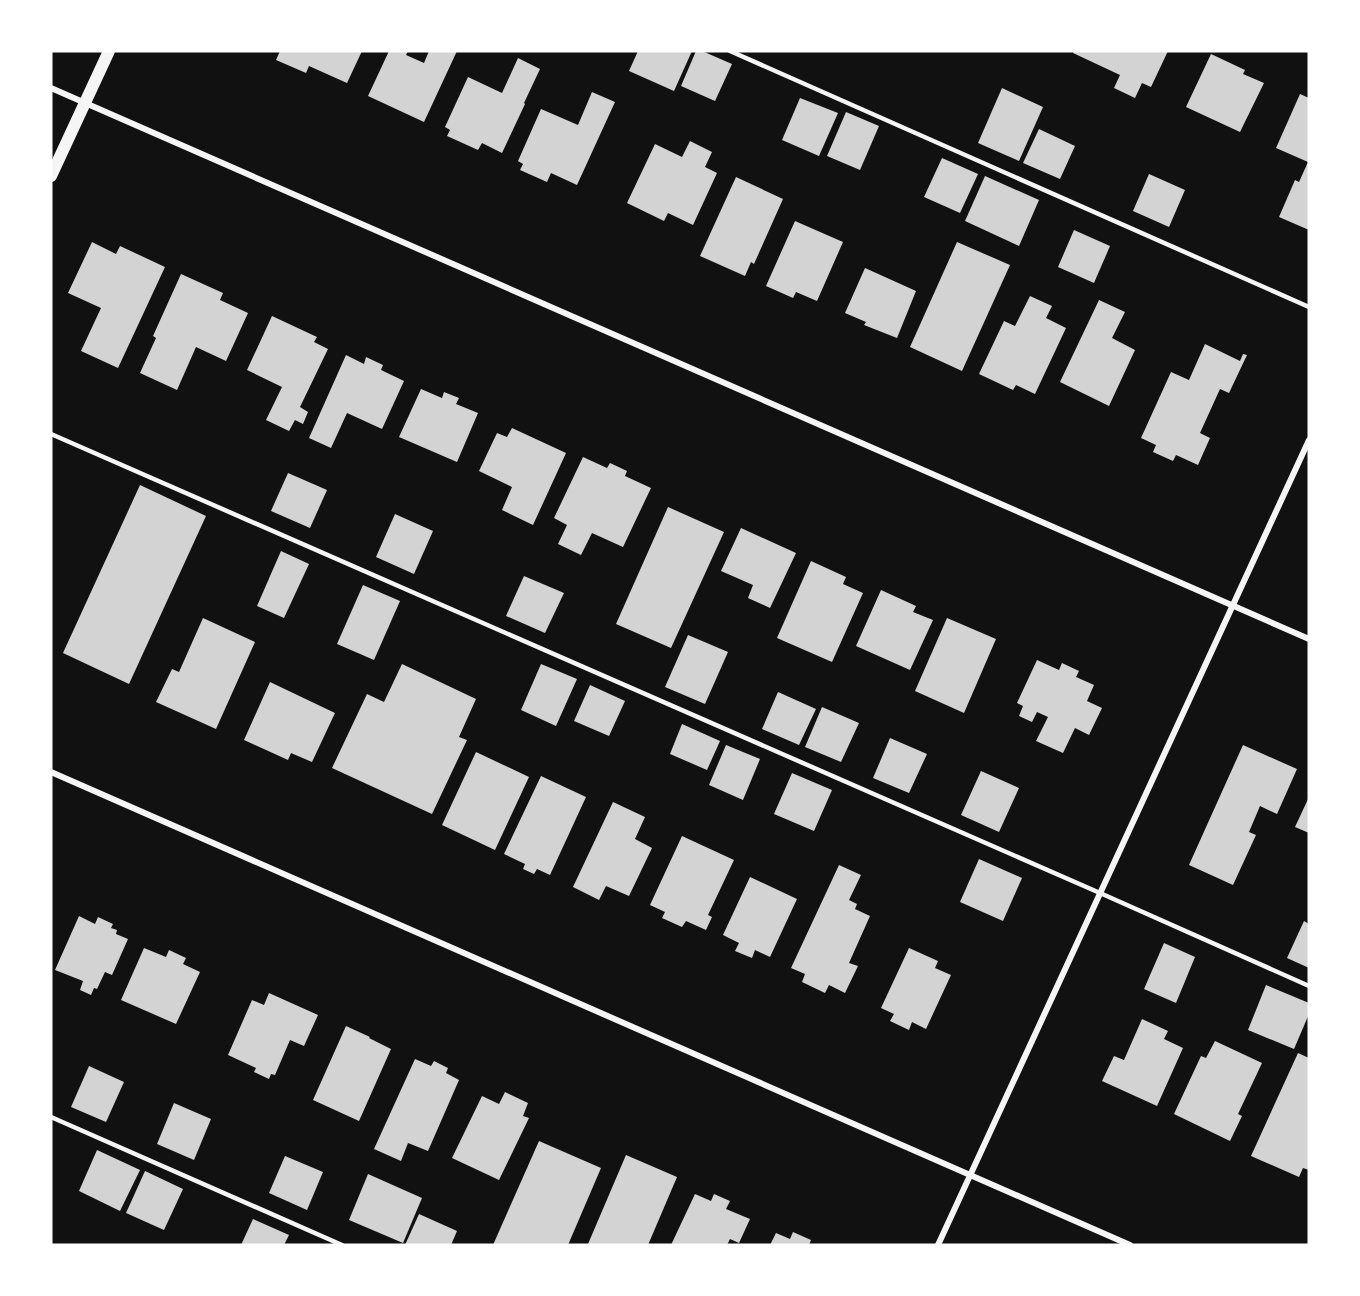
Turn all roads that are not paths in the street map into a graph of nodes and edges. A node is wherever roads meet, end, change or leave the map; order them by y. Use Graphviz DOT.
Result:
graph roads {
  1 [pos="109,51"];
  2 [pos="730,51"];
  3 [pos="51,88"];
  4 [pos="85,103"];
  5 [pos="51,176"];
  6 [pos="1309,307"];
  7 [pos="51,434"];
  8 [pos="1309,440"];
  9 [pos="1233,606"];
  10 [pos="1309,639"];
  11 [pos="51,772"];
  12 [pos="1100,893"];
  13 [pos="1309,986"];
  14 [pos="51,1117"];
  15 [pos="971,1175"];
  16 [pos="342,1245"];
  17 [pos="938,1245"];
  18 [pos="1130,1245"];
  1 -- 4 [label="main road"];
  2 -- 6 [label="lane"];
  3 -- 4 [label="street"];
  4 -- 5 [label="main road"];
  4 -- 9 [label="street"];
  7 -- 12 [label="lane"];
  8 -- 9 [label="street"];
  9 -- 10 [label="street"];
  9 -- 12 [label="street"];
  11 -- 15 [label="street"];
  12 -- 13 [label="lane"];
  12 -- 15 [label="street"];
  14 -- 16 [label="lane"];
  15 -- 17 [label="street"];
  15 -- 18 [label="street"];
}
